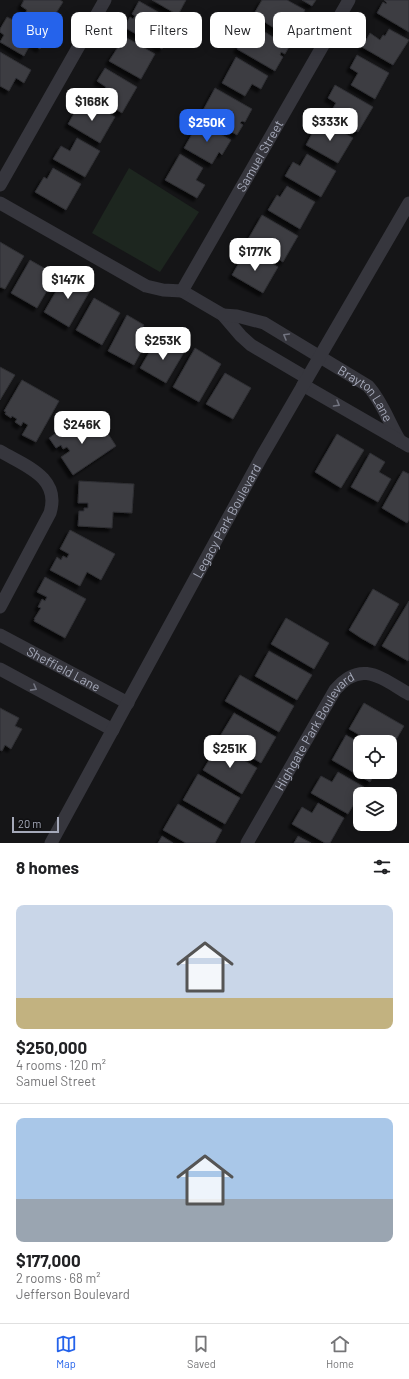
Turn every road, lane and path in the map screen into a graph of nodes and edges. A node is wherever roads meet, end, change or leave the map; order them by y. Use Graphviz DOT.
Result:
graph roads {
  1 [pos="105,0"];
  2 [pos="349,0"];
  3 [pos="0,185"];
  4 [pos="0,203"];
  5 [pos="409,203"];
  6 [pos="182,291"];
  7 [pos="223,315"];
  8 [pos="320,356"];
  9 [pos="305,381"];
  10 [pos="405,443"];
  11 [pos="0,451"];
  12 [pos="0,606"];
  13 [pos="0,634"];
  14 [pos="0,669"];
  15 [pos="409,694"];
  16 [pos="128,702"];
  17 [pos="113,730"];
  18 [pos="51,843"];
  19 [pos="247,843"];
  1 -- 3 [label="street"];
  2 -- 6 [label="street, Samuel Street"];
  4 -- 6 [label="street"];
  5 -- 8 [label="street, Legacy Park Boulevard"];
  6 -- 7 [label="street"];
  8 -- 7 [label="street, Brayton Lane, one-way"];
  7 -- 9 [label="street, Brayton Lane"];
  8 -- 9 [label="street, Legacy Park Boulevard"];
  8 -- 10 [label="street, Brayton Lane"];
  9 -- 10 [label="street, Brayton Lane, one-way"];
  9 -- 16 [label="street, Legacy Park Boulevard"];
  11 -- 12 [label="street"];
  13 -- 16 [label="street, Sheffield Lane"];
  14 -- 17 [label="street, one-way"];
  15 -- 19 [label="street, Highgate Park Boulevard"];
  16 -- 17 [label="street, Legacy Park Boulevard"];
  17 -- 18 [label="street, Legacy Park Boulevard"];
}
